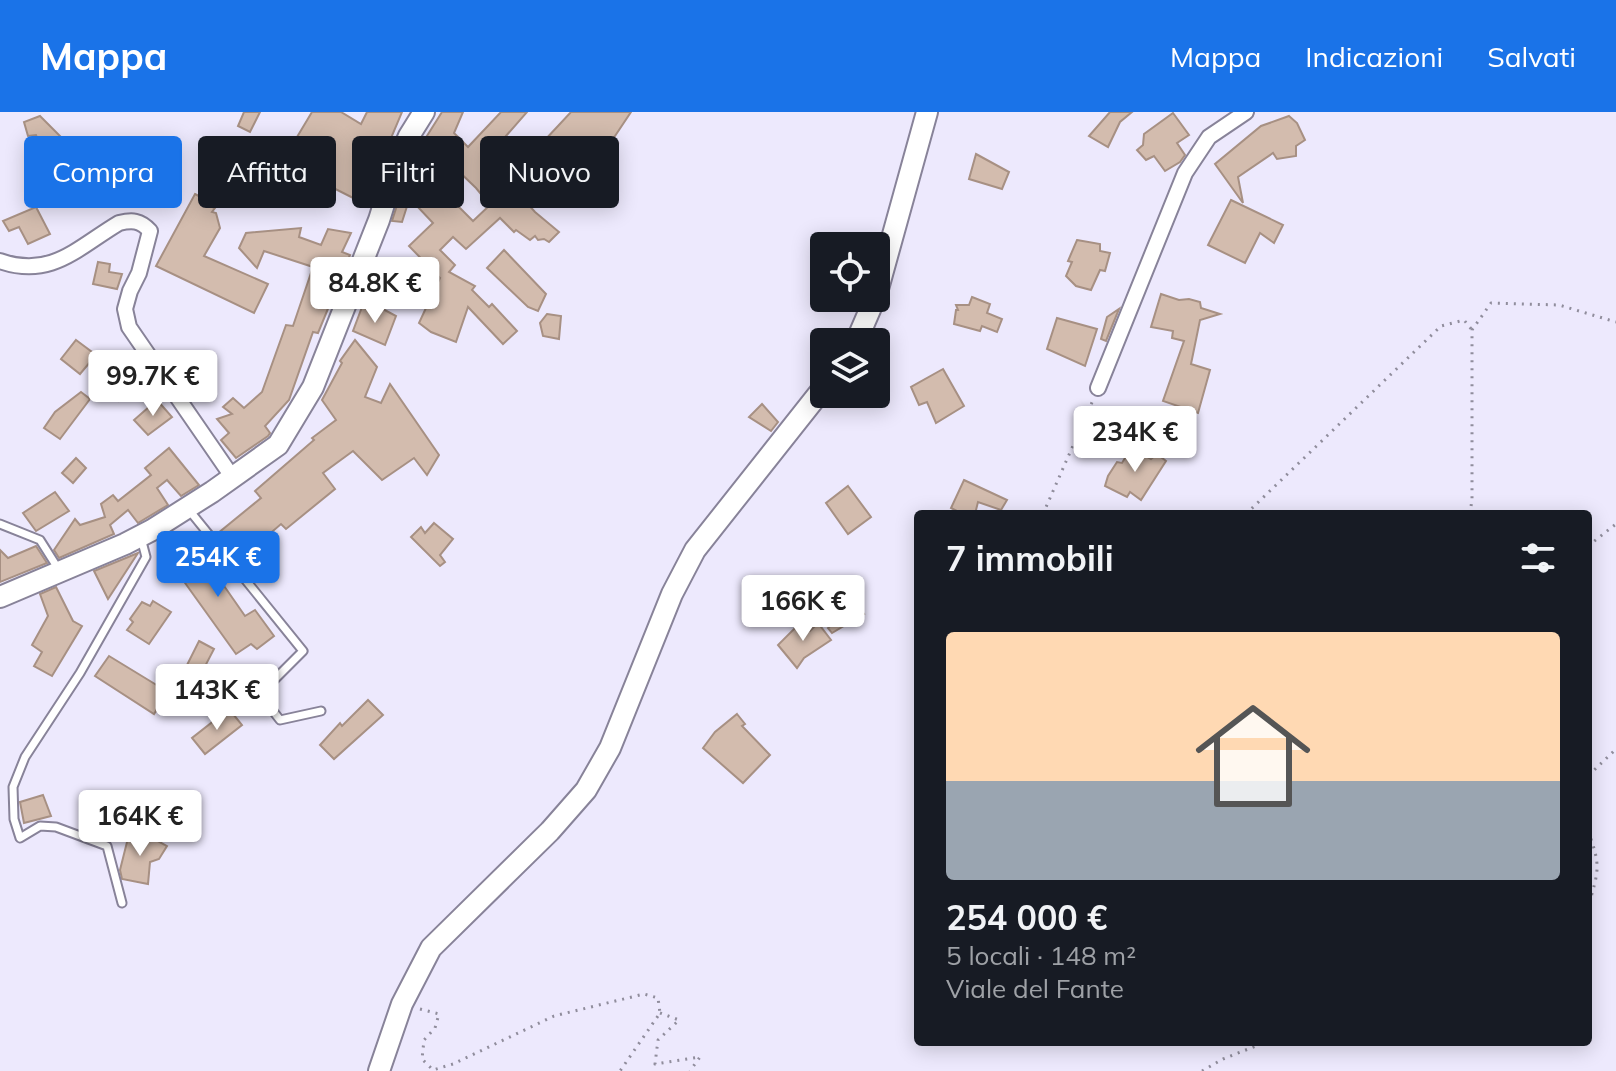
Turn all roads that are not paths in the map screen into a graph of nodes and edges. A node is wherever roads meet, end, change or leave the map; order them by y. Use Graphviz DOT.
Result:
graph roads {
  1 [pos="424,112"];
  2 [pos="927,112"];
  3 [pos="1246,112"];
  4 [pos="890,246"];
  5 [pos="0,261"];
  6 [pos="1098,388"];
  7 [pos="810,405"];
  8 [pos="233,478"];
  9 [pos="187,508"];
  10 [pos="0,524"];
  11 [pos="141,536"];
  12 [pos="60,572"];
  13 [pos="0,597"];
  14 [pos="321,711"];
  15 [pos="122,903"];
  16 [pos="379,1071"];
  1 -- 8 [label="street"];
  2 -- 4 [label="street"];
  3 -- 6 [label="street"];
  5 -- 8 [label="street"];
  7 -- 16 [label="street"];
  8 -- 9 [label="street"];
  9 -- 11 [label="street"];
  9 -- 14 [label="lane"];
  10 -- 12 [label="lane"];
  11 -- 12 [label="street"];
  11 -- 15 [label="lane"];
  12 -- 13 [label="street"];
}
